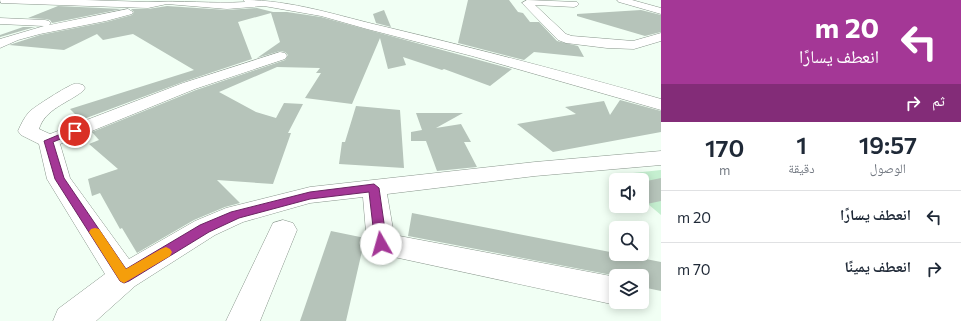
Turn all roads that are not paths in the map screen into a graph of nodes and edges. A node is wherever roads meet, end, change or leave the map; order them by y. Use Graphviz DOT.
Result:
graph roads {
  1 [pos="1,0"];
  2 [pos="248,0"];
  3 [pos="622,0"];
  4 [pos="167,1"];
  5 [pos="320,2"];
  6 [pos="264,3"];
  7 [pos="297,4"];
  8 [pos="574,4"];
  9 [pos="661,11"];
  10 [pos="0,21"];
  11 [pos="69,24"];
  12 [pos="661,37"];
  13 [pos="0,44"];
  14 [pos="280,56"];
  15 [pos="77,88"];
  16 [pos="661,105"];
  17 [pos="49,141"];
  18 [pos="661,158"];
  19 [pos="374,188"];
  20 [pos="283,230"];
  21 [pos="124,277"];
  22 [pos="609,290"];
  23 [pos="70,321"];
  24 [pos="243,321"];
  1 -- 4 [label="street"];
  2 -- 6 [label="street"];
  3 -- 9 [label="street"];
  4 -- 6 [label="street"];
  4 -- 11 [label="street"];
  5 -- 7 [label="street"];
  6 -- 7 [label="street"];
  7 -- 16 [label="street"];
  8 -- 12 [label="street"];
  10 -- 11 [label="street"];
  11 -- 13 [label="street"];
  14 -- 17 [label="street"];
  15 -- 17 [label="street"];
  17 -- 21 [label="street"];
  18 -- 19 [label="street"];
  19 -- 21 [label="street"];
  19 -- 22 [label="street"];
  20 -- 24 [label="street"];
  21 -- 23 [label="street"];
}
